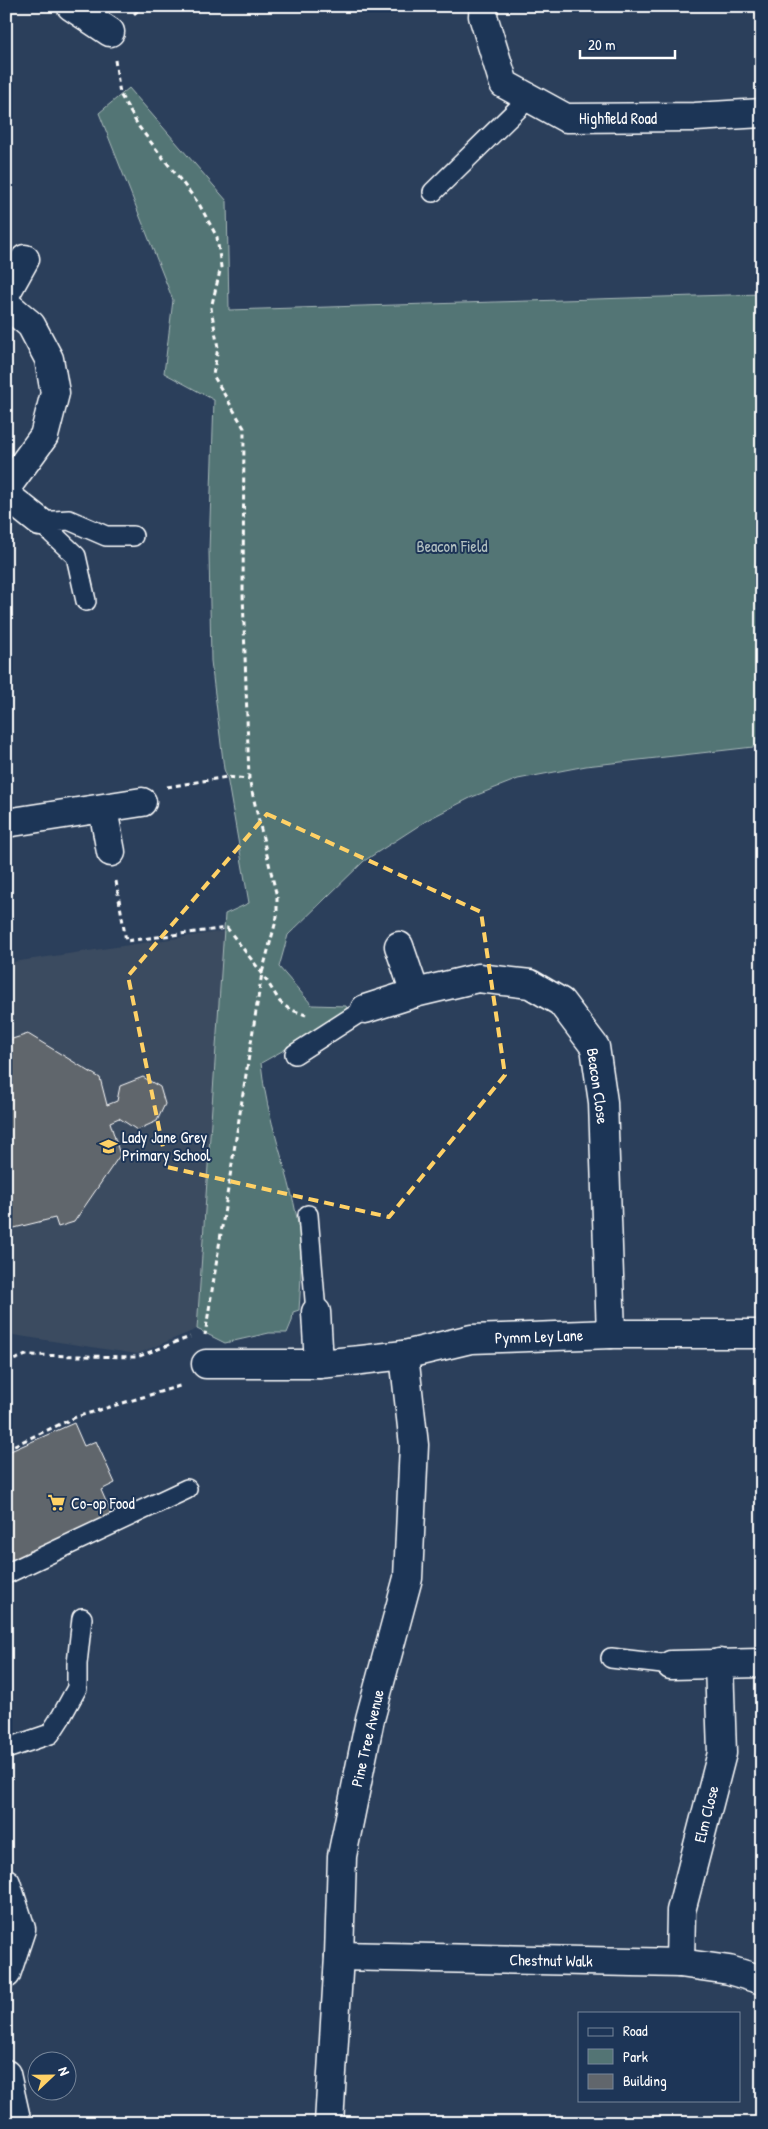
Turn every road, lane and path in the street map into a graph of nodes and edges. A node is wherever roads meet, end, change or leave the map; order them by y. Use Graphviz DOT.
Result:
graph roads {
  1 [pos="71,6"];
  2 [pos="484,6"];
  3 [pos="110,32"];
  4 [pos="529,98"];
  5 [pos="762,113"];
  6 [pos="433,192"];
  7 [pos="25,259"];
  8 [pos="6,293"];
  9 [pos="6,304"];
  10 [pos="6,488"];
  11 [pos="6,495"];
  12 [pos="40,522"];
  13 [pos="133,536"];
  14 [pos="86,601"];
  15 [pos="249,779"];
  16 [pos="142,802"];
  17 [pos="103,809"];
  18 [pos="6,823"];
  19 [pos="111,852"];
  20 [pos="399,946"];
  21 [pos="262,974"];
  22 [pos="415,993"];
  23 [pos="365,1009"];
  24 [pos="310,1016"];
  25 [pos="295,1054"];
  26 [pos="308,1215"];
  27 [pos="316,1312"];
  28 [pos="205,1331"];
  29 [pos="612,1334"];
  30 [pos="762,1334"];
  31 [pos="404,1355"];
  32 [pos="6,1363"];
  33 [pos="206,1364"];
  34 [pos="318,1364"];
  35 [pos="6,1449"];
  36 [pos="187,1489"];
  37 [pos="6,1574"];
  38 [pos="82,1618"];
  39 [pos="611,1658"];
  40 [pos="761,1662"];
  41 [pos="719,1663"];
  42 [pos="671,1665"];
  43 [pos="6,1749"];
  44 [pos="6,1883"];
  45 [pos="339,1956"];
  46 [pos="680,1963"];
  47 [pos="6,1974"];
  48 [pos="762,1980"];
  49 [pos="6,2074"];
  50 [pos="17,2123"];
  51 [pos="329,2123"];
  1 -- 3 [label="street"];
  2 -- 4 [label="street, Highfield Road"];
  3 -- 15 [label="path"];
  4 -- 5 [label="street, Highfield Road"];
  4 -- 6 [label="lane"];
  7 -- 8 [label="street"];
  9 -- 10 [label="street"];
  11 -- 12 [label="street"];
  12 -- 13 [label="lane"];
  12 -- 14 [label="lane"];
  15 -- 16 [label="path"];
  15 -- 21 [label="path"];
  16 -- 17 [label="street"];
  17 -- 18 [label="street"];
  17 -- 19 [label="street"];
  19 -- 21 [label="path"];
  20 -- 22 [label="street"];
  21 -- 24 [label="path"];
  21 -- 28 [label="path"];
  22 -- 23 [label="street, Beacon Close"];
  22 -- 29 [label="street, Beacon Close"];
  23 -- 25 [label="lane"];
  26 -- 27 [label="lane"];
  27 -- 34 [label="street"];
  28 -- 32 [label="path"];
  28 -- 33 [label="path"];
  29 -- 30 [label="street, Pymm Ley Lane"];
  29 -- 31 [label="street, Pymm Ley Lane"];
  31 -- 34 [label="street, Pymm Ley Lane"];
  31 -- 45 [label="street, Pine Tree Avenue"];
  33 -- 34 [label="street, Pymm Ley Lane"];
  33 -- 35 [label="path"];
  36 -- 37 [label="lane"];
  38 -- 43 [label="lane"];
  39 -- 42 [label="lane"];
  40 -- 41 [label="street"];
  41 -- 42 [label="street"];
  41 -- 46 [label="street, Elm Close"];
  44 -- 47 [label="street"];
  45 -- 46 [label="street, Chestnut Walk"];
  45 -- 51 [label="street, Pine Tree Avenue"];
  46 -- 48 [label="street, Chestnut Walk"];
  49 -- 50 [label="street"];
}
